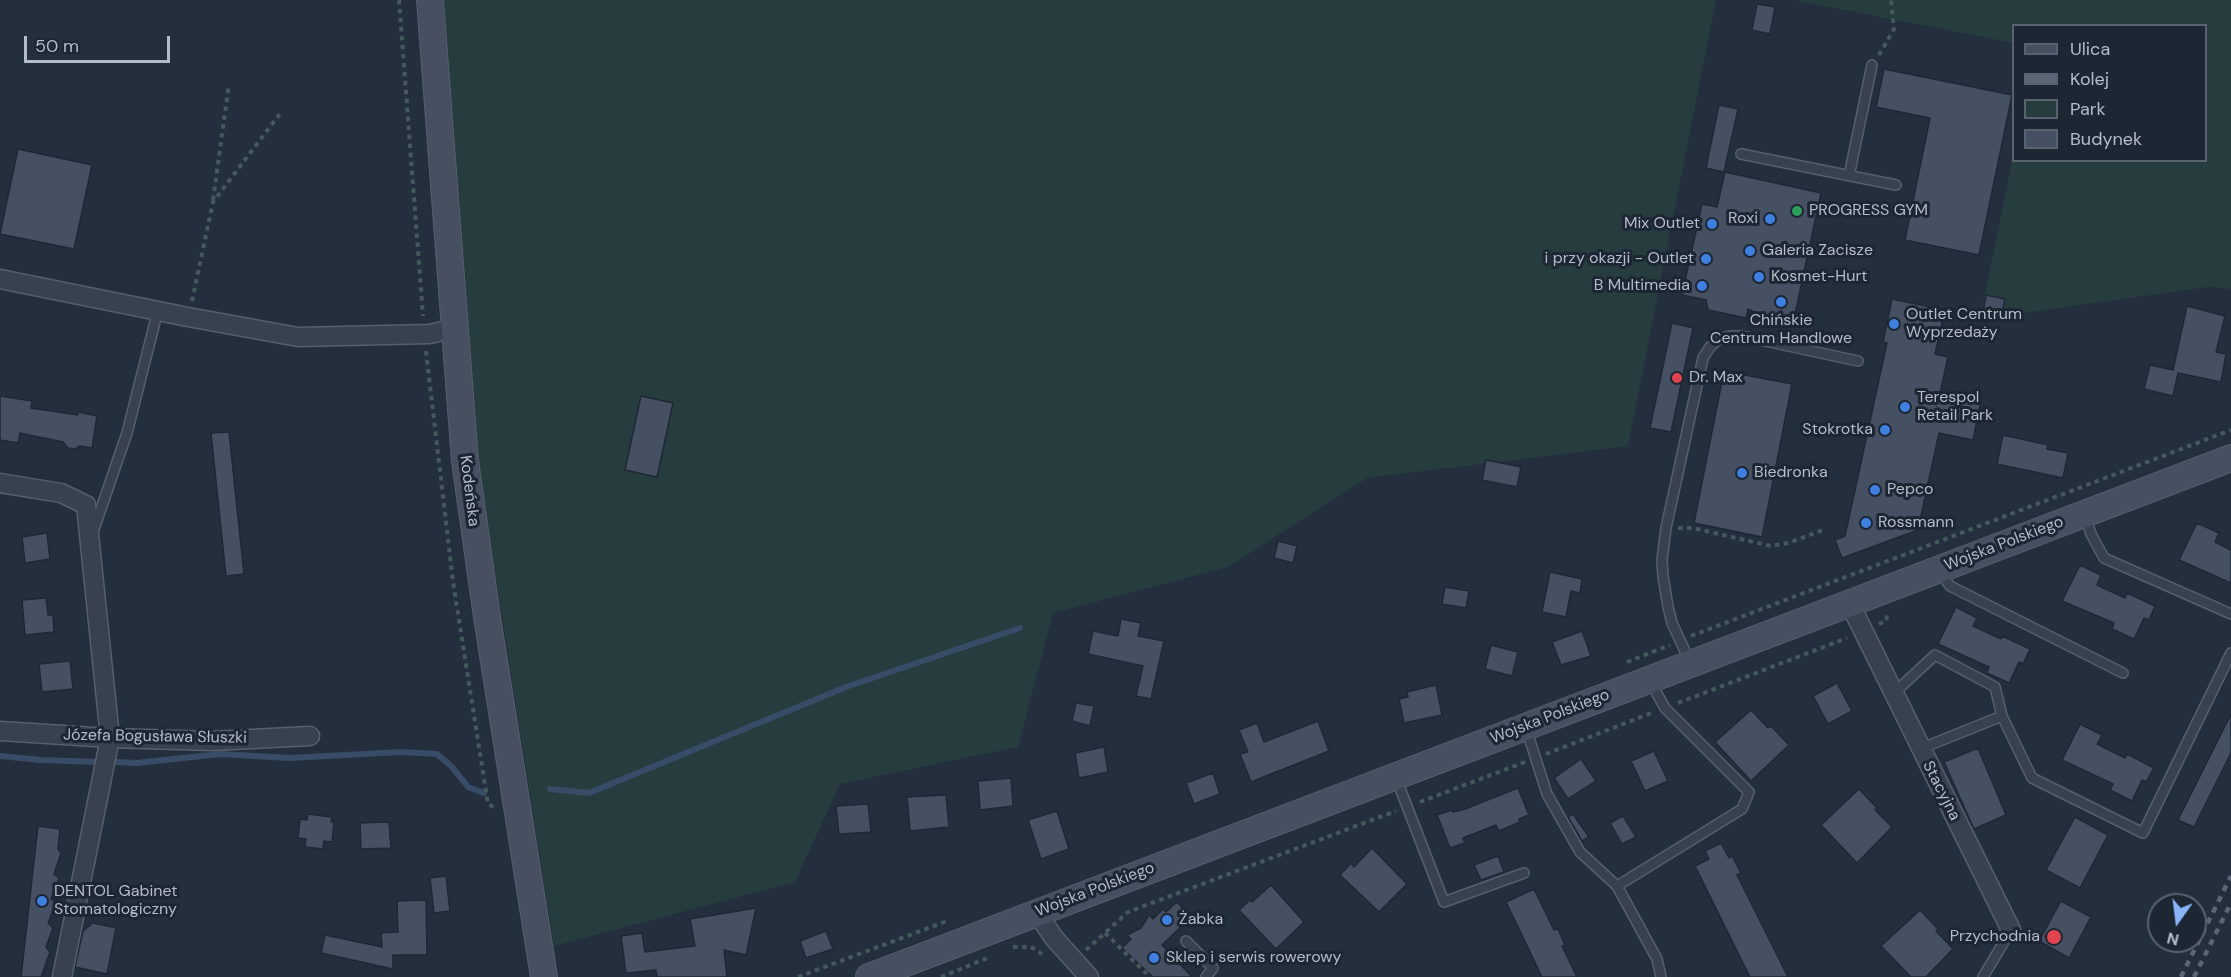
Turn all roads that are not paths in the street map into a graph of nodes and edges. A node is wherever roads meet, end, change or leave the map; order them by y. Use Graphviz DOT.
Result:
graph roads {
  1 [pos="430,0"];
  2 [pos="1872,65"];
  3 [pos="1741,154"];
  4 [pos="1848,176"];
  5 [pos="1896,185"];
  6 [pos="0,279"];
  7 [pos="158,310"];
  8 [pos="455,328"];
  9 [pos="1858,361"];
  10 [pos="2231,458"];
  11 [pos="0,483"];
  12 [pos="2084,514"];
  13 [pos="90,540"];
  14 [pos="1938,569"];
  15 [pos="1849,602"];
  16 [pos="2231,614"];
  17 [pos="2231,653"];
  18 [pos="1690,663"];
  19 [pos="2123,673"];
  20 [pos="1649,679"];
  21 [pos="1893,694"];
  22 [pos="2002,716"];
  23 [pos="1525,726"];
  24 [pos="0,730"];
  25 [pos="310,736"];
  26 [pos="110,738"];
  27 [pos="1920,749"];
  28 [pos="1395,775"];
  29 [pos="1524,873"];
  30 [pos="1617,886"];
  31 [pos="1037,913"];
  32 [pos="2011,930"];
  33 [pos="1186,941"];
  34 [pos="62,977"];
  35 [pos="544,977"];
  36 [pos="869,977"];
  37 [pos="1089,977"];
  38 [pos="1206,977"];
  39 [pos="1661,977"];
  40 [pos="1983,977"];
  1 -- 8 [label="main road, Kodeńska"];
  2 -- 4 [label="lane"];
  3 -- 4 [label="lane"];
  4 -- 5 [label="lane"];
  6 -- 7 [label="street"];
  7 -- 8 [label="street"];
  7 -- 13 [label="lane"];
  8 -- 35 [label="main road, Kodeńska"];
  9 -- 18 [label="lane"];
  10 -- 12 [label="main road, Wojska Polskiego"];
  11 -- 13 [label="street"];
  12 -- 14 [label="main road, Wojska Polskiego"];
  12 -- 16 [label="lane"];
  13 -- 26 [label="street"];
  14 -- 15 [label="main road, Wojska Polskiego"];
  14 -- 19 [label="lane"];
  15 -- 18 [label="main road, Wojska Polskiego"];
  15 -- 21 [label="street, Stacyjna"];
  17 -- 22 [label="lane"];
  18 -- 20 [label="main road, Wojska Polskiego"];
  20 -- 23 [label="main road, Wojska Polskiego"];
  20 -- 30 [label="lane"];
  21 -- 22 [label="lane"];
  21 -- 27 [label="street, Stacyjna"];
  22 -- 27 [label="lane"];
  23 -- 28 [label="main road, Wojska Polskiego"];
  23 -- 30 [label="lane"];
  24 -- 26 [label="street, Józefa Bogusława Słuszki"];
  25 -- 26 [label="street, Józefa Bogusława Słuszki"];
  26 -- 34 [label="street"];
  27 -- 32 [label="street, Stacyjna"];
  28 -- 29 [label="lane"];
  28 -- 31 [label="main road, Wojska Polskiego"];
  30 -- 39 [label="lane"];
  31 -- 36 [label="main road, Wojska Polskiego"];
  31 -- 37 [label="street"];
  32 -- 40 [label="lane, Stacyjna"];
  33 -- 38 [label="lane"];
}
